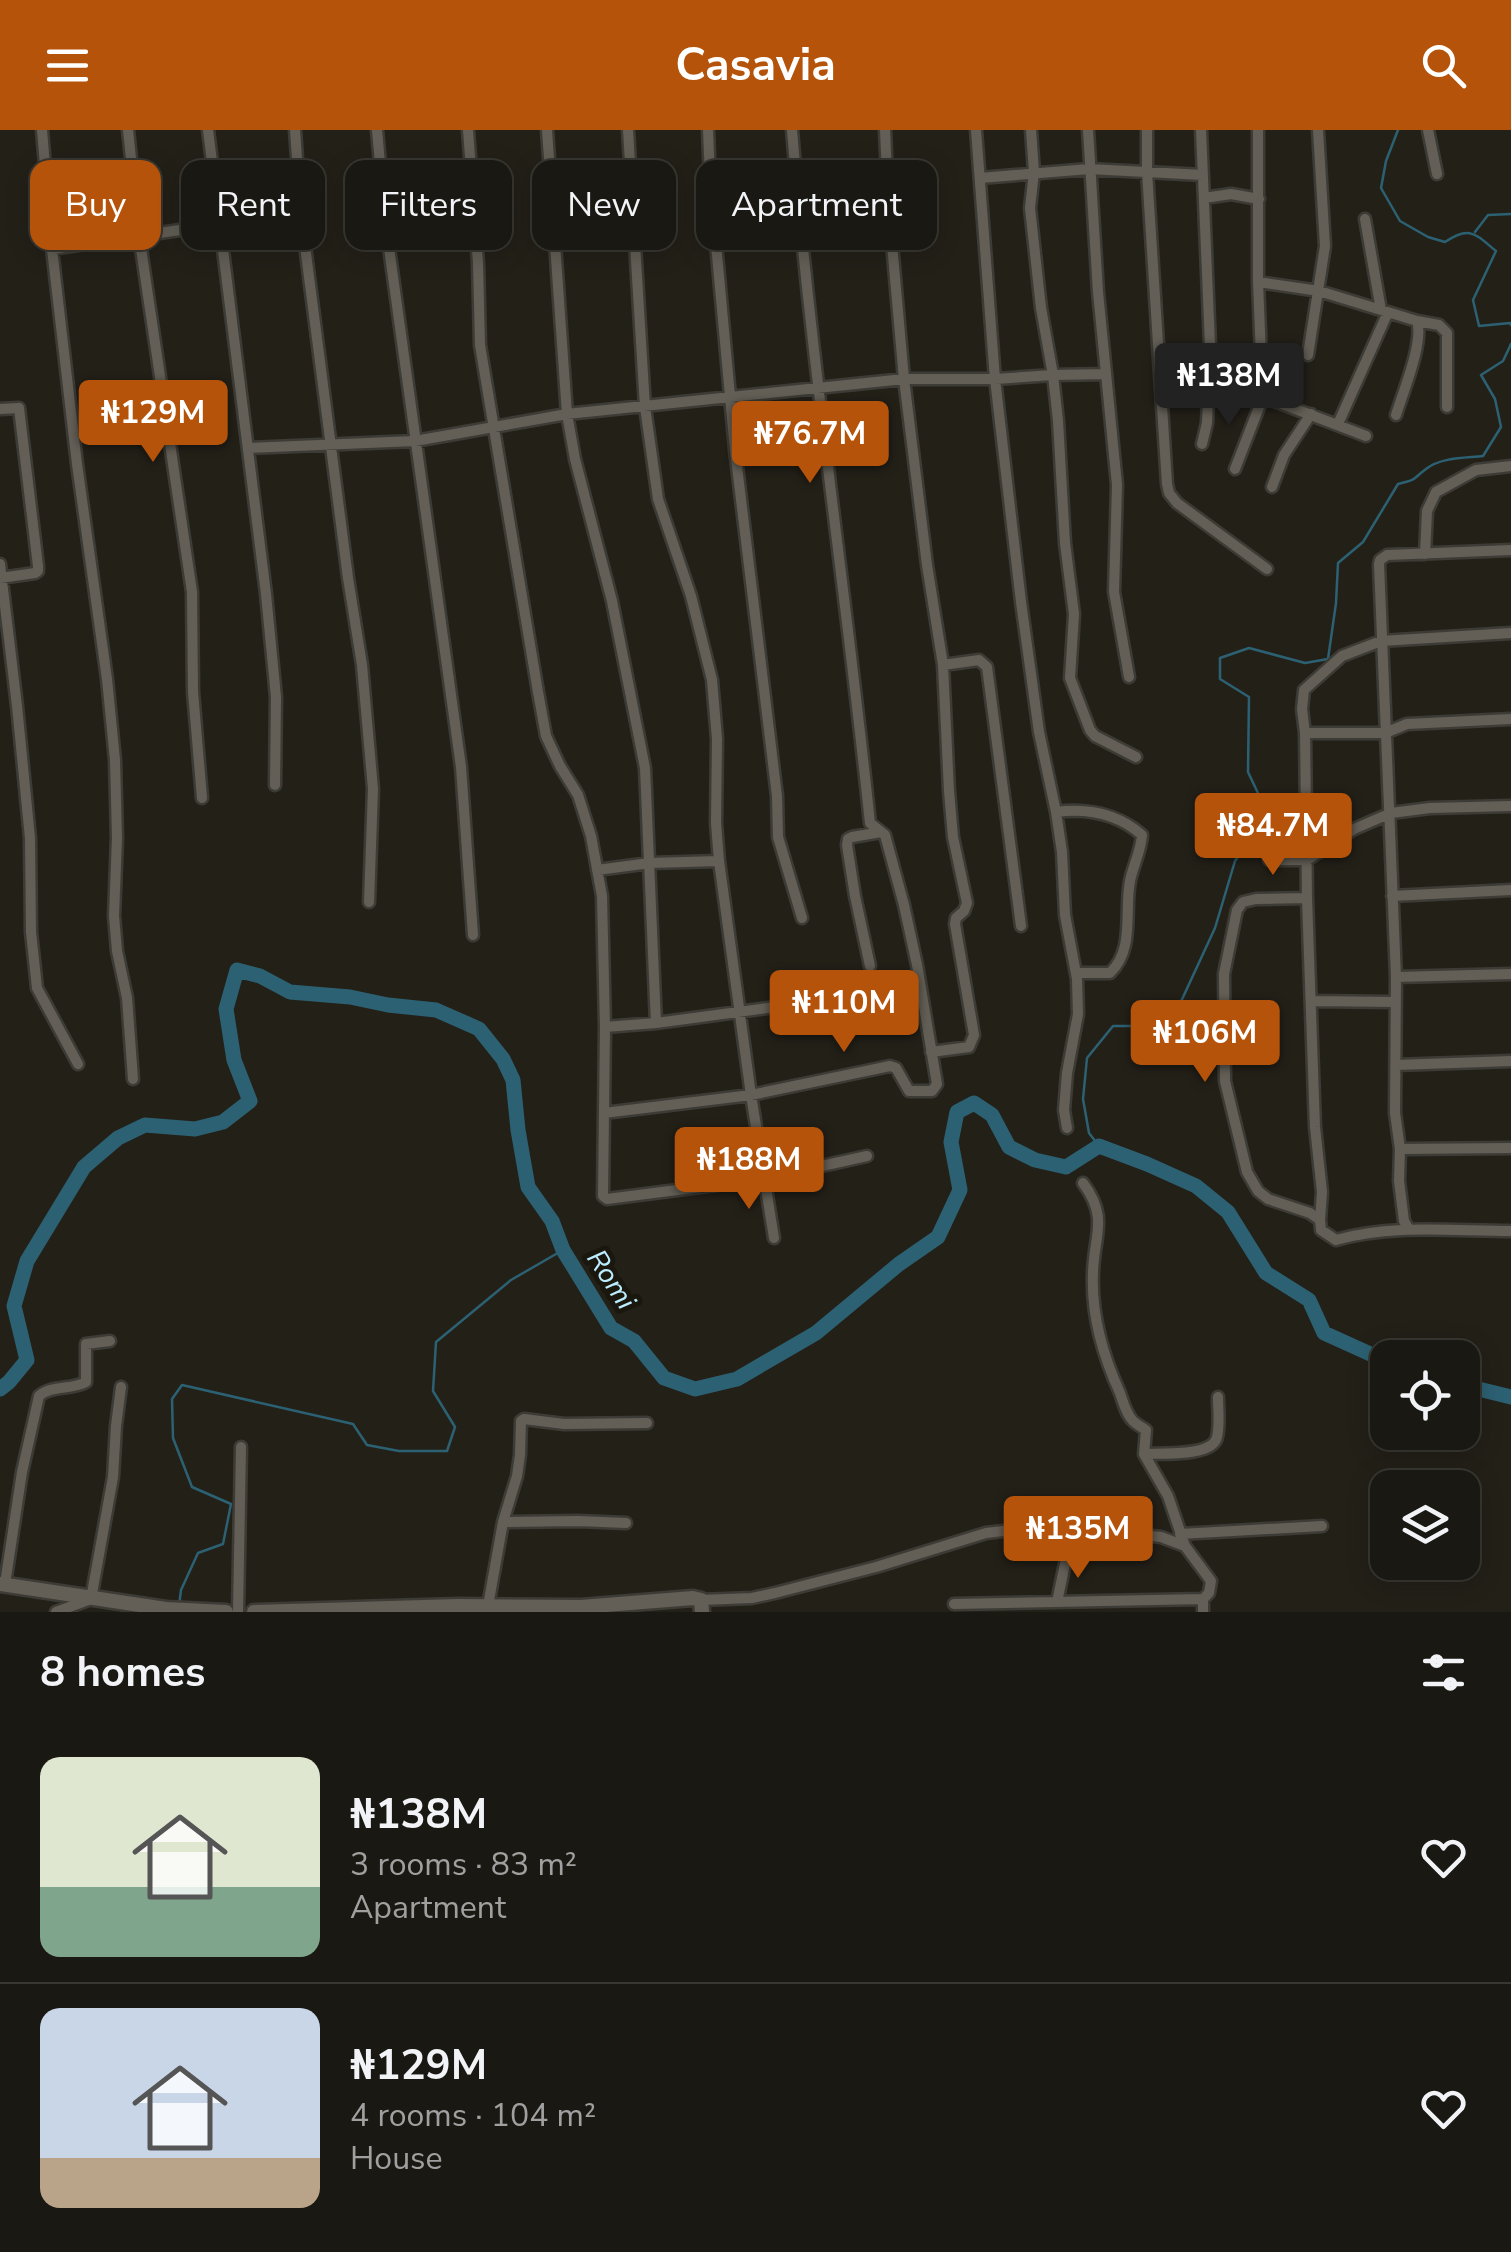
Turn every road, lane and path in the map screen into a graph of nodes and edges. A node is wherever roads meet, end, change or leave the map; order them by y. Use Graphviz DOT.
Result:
graph roads {
  1 [pos="42,130"];
  2 [pos="128,130"];
  3 [pos="208,130"];
  4 [pos="295,130"];
  5 [pos="376,130"];
  6 [pos="468,130"];
  7 [pos="547,130"];
  8 [pos="628,130"];
  9 [pos="708,130"];
  10 [pos="792,130"];
  11 [pos="886,130"];
  12 [pos="976,130"];
  13 [pos="1031,130"];
  14 [pos="1088,130"];
  15 [pos="1147,130"];
  16 [pos="1201,130"];
  17 [pos="1258,130"];
  18 [pos="1318,130"];
  19 [pos="1428,130"];
  20 [pos="45,160"];
  21 [pos="131,160"];
  22 [pos="212,160"];
  23 [pos="297,160"];
  24 [pos="379,160"];
  25 [pos="470,160"];
  26 [pos="794,160"];
  27 [pos="887,160"];
  28 [pos="1089,169"];
  29 [pos="1034,172"];
  30 [pos="1147,172"];
  31 [pos="1437,174"];
  32 [pos="1204,175"];
  33 [pos="980,178"];
  34 [pos="1204,198"];
  35 [pos="1259,199"];
  36 [pos="1365,219"];
  37 [pos="52,250"];
  38 [pos="141,250"];
  39 [pos="223,250"];
  40 [pos="305,250"];
  41 [pos="389,250"];
  42 [pos="476,250"];
  43 [pos="804,250"];
  44 [pos="893,250"];
  45 [pos="1258,282"];
  46 [pos="1319,290"];
  47 [pos="1385,311"];
  48 [pos="1417,321"];
  49 [pos="1308,355"];
  50 [pos="1053,374"];
  51 [pos="1106,374"];
  52 [pos="1208,376"];
  53 [pos="904,379"];
  54 [pos="995,379"];
  55 [pos="1262,382"];
  56 [pos="817,389"];
  57 [pos="730,398"];
  58 [pos="1261,402"];
  59 [pos="645,407"];
  60 [pos="1447,407"];
  61 [pos="0,409"];
  62 [pos="566,414"];
  63 [pos="1311,414"];
  64 [pos="1396,415"];
  65 [pos="1338,424"];
  66 [pos="493,428"];
  67 [pos="1366,436"];
  68 [pos="415,441"];
  69 [pos="1202,444"];
  70 [pos="331,446"];
  71 [pos="248,448"];
  72 [pos="1511,466"];
  73 [pos="1234,469"];
  74 [pos="1272,487"];
  75 [pos="1511,550"];
  76 [pos="1425,554"];
  77 [pos="0,564"];
  78 [pos="1267,569"];
  79 [pos="1,578"];
  80 [pos="1511,633"];
  81 [pos="1381,641"];
  82 [pos="943,666"];
  83 [pos="1129,677"];
  84 [pos="1511,719"];
  85 [pos="1305,733"];
  86 [pos="1384,733"];
  87 [pos="1136,757"];
  88 [pos="275,785"];
  89 [pos="202,798"];
  90 [pos="1511,806"];
  91 [pos="1056,812"];
  92 [pos="1391,813"];
  93 [pos="882,832"];
  94 [pos="1269,860"];
  95 [pos="1307,860"];
  96 [pos="718,862"];
  97 [pos="650,864"];
  98 [pos="597,870"];
  99 [pos="1511,890"];
  100 [pos="1392,896"];
  101 [pos="1307,898"];
  102 [pos="369,902"];
  103 [pos="802,918"];
  104 [pos="1021,926"];
  105 [pos="473,935"];
  106 [pos="870,966"];
  107 [pos="1076,973"];
  108 [pos="1511,974"];
  109 [pos="1396,977"];
  110 [pos="845,1001"];
  111 [pos="1311,1001"];
  112 [pos="1395,1002"];
  113 [pos="740,1012"];
  114 [pos="656,1023"];
  115 [pos="605,1027"];
  116 [pos="932,1052"];
  117 [pos="1511,1061"];
  118 [pos="78,1064"];
  119 [pos="1396,1064"];
  120 [pos="133,1079"];
  121 [pos="751,1096"];
  122 [pos="604,1113"];
  123 [pos="1067,1128"];
  124 [pos="1511,1148"];
  125 [pos="1400,1149"];
  126 [pos="868,1156"];
  127 [pos="764,1179"];
  128 [pos="1083,1184"];
  129 [pos="1320,1220"];
  130 [pos="1408,1228"];
  131 [pos="1511,1231"];
  132 [pos="774,1238"];
  133 [pos="110,1341"];
  134 [pos="121,1387"];
  135 [pos="1218,1397"];
  136 [pos="647,1422"];
  137 [pos="241,1447"];
  138 [pos="1144,1454"];
  139 [pos="503,1522"];
  140 [pos="626,1523"];
  141 [pos="1322,1526"];
  142 [pos="1071,1535"];
  143 [pos="1182,1540"];
  144 [pos="2,1584"];
  145 [pos="90,1598"];
  146 [pos="1203,1598"];
  147 [pos="1057,1602"];
  148 [pos="954,1604"];
  149 [pos="488,1606"];
  150 [pos="701,1606"];
  151 [pos="457,1610"];
  152 [pos="189,1611"];
  153 [pos="56,1612"];
  154 [pos="226,1612"];
  155 [pos="238,1612"];
  156 [pos="254,1612"];
  157 [pos="1203,1612"];
  1 -- 20 [label="street"];
  2 -- 21 [label="street"];
  3 -- 22 [label="street"];
  4 -- 23 [label="street"];
  5 -- 24 [label="street"];
  6 -- 25 [label="street"];
  7 -- 62 [label="street"];
  8 -- 59 [label="street"];
  9 -- 57 [label="street"];
  10 -- 26 [label="street"];
  11 -- 27 [label="street"];
  12 -- 33 [label="street"];
  13 -- 29 [label="street"];
  14 -- 28 [label="street"];
  15 -- 30 [label="street"];
  16 -- 32 [label="street"];
  17 -- 35 [label="street"];
  18 -- 46 [label="street"];
  19 -- 31 [label="street"];
  28 -- 29 [label="street"];
  28 -- 30 [label="street"];
  28 -- 51 [label="street"];
  29 -- 33 [label="street"];
  29 -- 50 [label="street"];
  30 -- 32 [label="street"];
  30 -- 78 [label="street"];
  32 -- 34 [label="street"];
  33 -- 54 [label="street"];
  34 -- 35 [label="street"];
  34 -- 52 [label="street"];
  35 -- 45 [label="street"];
  36 -- 47 [label="street"];
  37 -- 120 [label="street"];
  38 -- 89 [label="street"];
  39 -- 71 [label="street"];
  40 -- 70 [label="street"];
  41 -- 68 [label="street"];
  42 -- 66 [label="street"];
  43 -- 56 [label="street"];
  44 -- 53 [label="street"];
  45 -- 46 [label="street"];
  45 -- 55 [label="street"];
  46 -- 47 [label="street"];
  46 -- 49 [label="street"];
  47 -- 48 [label="street"];
  47 -- 65 [label="street"];
  48 -- 60 [label="street"];
  48 -- 64 [label="street"];
  50 -- 51 [label="street"];
  50 -- 54 [label="street"];
  50 -- 87 [label="street"];
  51 -- 83 [label="street"];
  52 -- 55 [label="street"];
  52 -- 69 [label="street"];
  53 -- 54 [label="street"];
  53 -- 56 [label="street"];
  53 -- 82 [label="street"];
  54 -- 91 [label="street"];
  55 -- 58 [label="street"];
  56 -- 57 [label="street"];
  56 -- 93 [label="street"];
  57 -- 59 [label="street"];
  57 -- 103 [label="street"];
  58 -- 63 [label="street"];
  58 -- 73 [label="street"];
  59 -- 62 [label="street"];
  59 -- 96 [label="street"];
  61 -- 79 [label="street"];
  62 -- 66 [label="street"];
  62 -- 97 [label="street"];
  63 -- 65 [label="street"];
  63 -- 74 [label="street"];
  65 -- 67 [label="street"];
  66 -- 68 [label="street"];
  66 -- 98 [label="street"];
  68 -- 70 [label="street"];
  68 -- 105 [label="street"];
  70 -- 71 [label="street"];
  70 -- 102 [label="street"];
  71 -- 88 [label="street"];
  72 -- 76 [label="street"];
  75 -- 76 [label="street"];
  76 -- 81 [label="street"];
  77 -- 79 [label="street"];
  79 -- 118 [label="street"];
  80 -- 81 [label="street"];
  81 -- 85 [label="street"];
  81 -- 86 [label="street"];
  82 -- 104 [label="street"];
  82 -- 116 [label="street"];
  84 -- 86 [label="street"];
  85 -- 86 [label="street"];
  85 -- 95 [label="street"];
  86 -- 92 [label="street"];
  90 -- 92 [label="street"];
  91 -- 107 [label="street"];
  91 -- 107 [label="street"];
  92 -- 95 [label="street"];
  92 -- 100 [label="street"];
  93 -- 106 [label="street"];
  93 -- 116 [label="street"];
  94 -- 95 [label="street"];
  95 -- 101 [label="street"];
  96 -- 97 [label="street"];
  96 -- 113 [label="street"];
  97 -- 98 [label="street"];
  97 -- 114 [label="street"];
  98 -- 115 [label="street"];
  99 -- 100 [label="street"];
  100 -- 109 [label="street"];
  101 -- 111 [label="street"];
  101 -- 129 [label="street"];
  107 -- 123 [label="street"];
  108 -- 109 [label="street"];
  109 -- 112 [label="street"];
  110 -- 113 [label="street"];
  111 -- 112 [label="street"];
  111 -- 129 [label="street"];
  112 -- 119 [label="street"];
  113 -- 114 [label="street"];
  113 -- 121 [label="street"];
  114 -- 115 [label="street"];
  115 -- 122 [label="street"];
  116 -- 121 [label="street"];
  117 -- 119 [label="street"];
  119 -- 125 [label="street"];
  121 -- 122 [label="street"];
  121 -- 127 [label="street"];
  122 -- 127 [label="street"];
  124 -- 125 [label="street"];
  125 -- 130 [label="street"];
  126 -- 127 [label="street"];
  127 -- 132 [label="street"];
  128 -- 138 [label="street"];
  129 -- 130 [label="street"];
  130 -- 131 [label="street"];
  133 -- 144 [label="street"];
  134 -- 145 [label="street"];
  135 -- 138 [label="street"];
  136 -- 139 [label="street"];
  137 -- 155 [label="street"];
  138 -- 143 [label="street"];
  139 -- 140 [label="street"];
  139 -- 149 [label="street"];
  141 -- 143 [label="street"];
  142 -- 143 [label="street"];
  142 -- 147 [label="street"];
  142 -- 150 [label="street"];
  143 -- 146 [label="street"];
  144 -- 145 [label="street"];
  145 -- 152 [label="street"];
  145 -- 153 [label="street"];
  146 -- 147 [label="street"];
  146 -- 157 [label="street"];
  147 -- 148 [label="street"];
  149 -- 150 [label="street"];
  149 -- 151 [label="street"];
  151 -- 156 [label="street"];
  152 -- 154 [label="street"];
}
